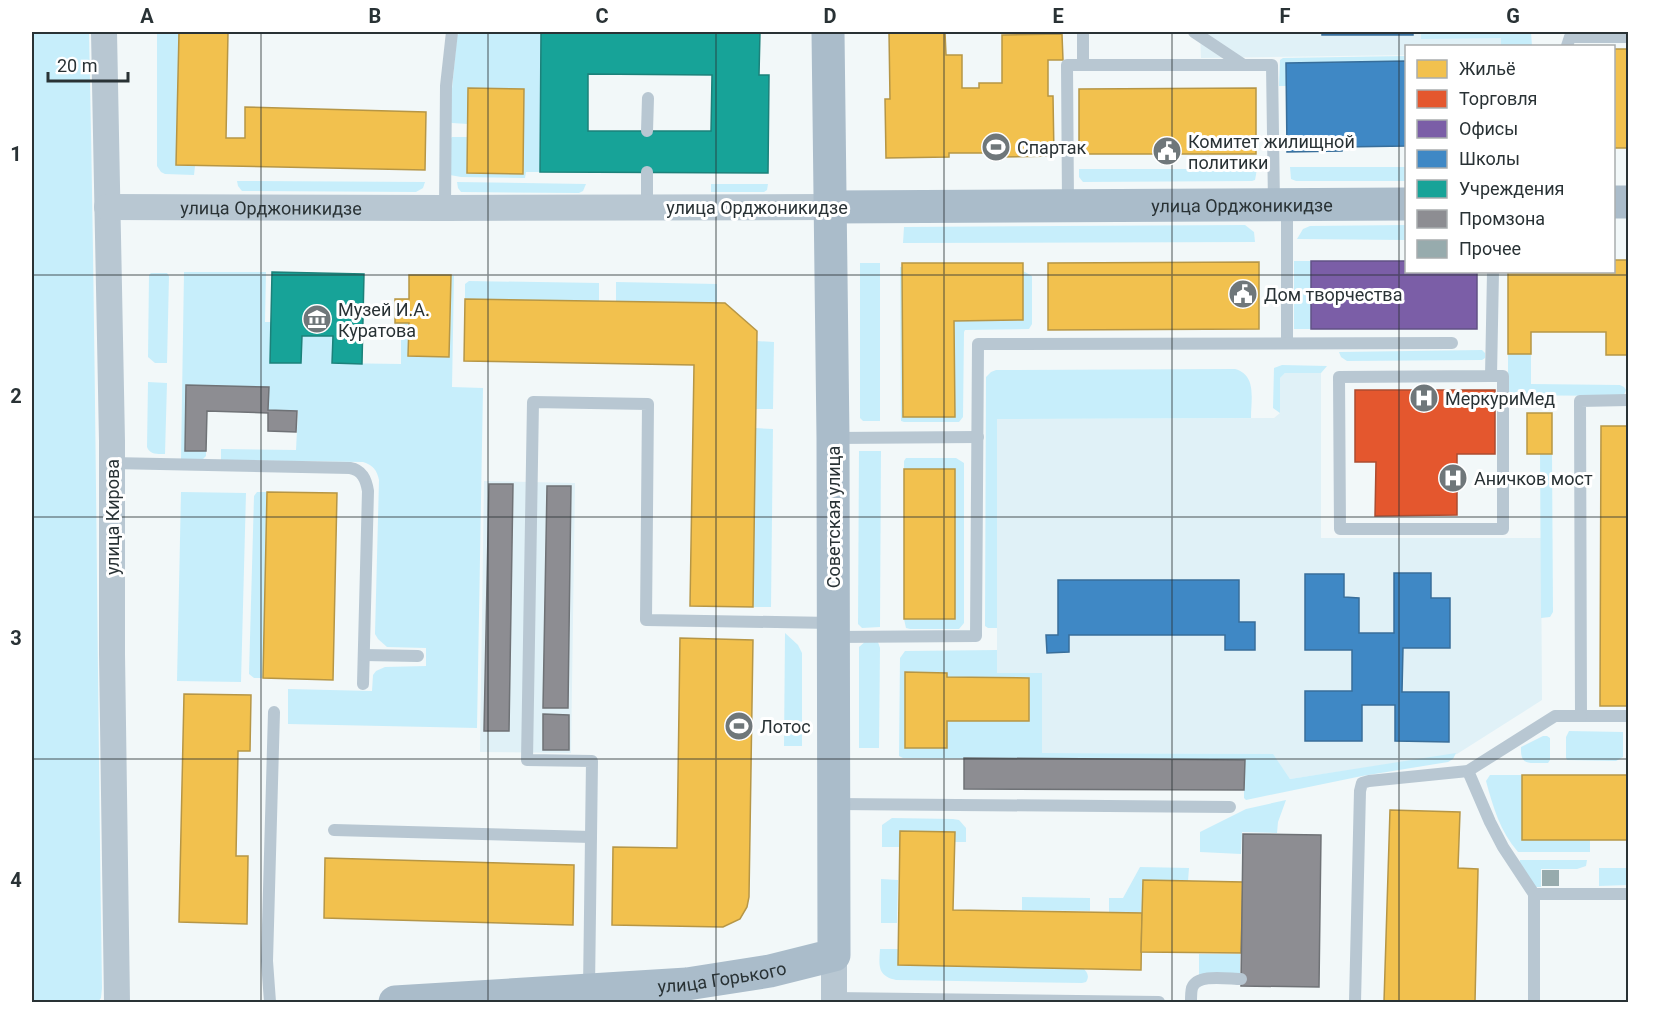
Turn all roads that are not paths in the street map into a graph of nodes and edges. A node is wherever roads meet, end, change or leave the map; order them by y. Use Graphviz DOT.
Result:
graph roads {
  1 [pos="104,32"];
  2 [pos="452,32"];
  3 [pos="828,32"];
  4 [pos="1083,32"];
  5 [pos="1194,32"];
  6 [pos="1629,37"];
  7 [pos="1567,45"];
  8 [pos="1083,65"];
  9 [pos="1243,65"];
  10 [pos="648,98"];
  11 [pos="648,131"];
  12 [pos="647,172"];
  13 [pos="1280,204"];
  14 [pos="1405,204"];
  15 [pos="1068,205"];
  16 [pos="107,207"];
  17 [pos="831,207"];
  18 [pos="445,208"];
  19 [pos="647,208"];
  20 [pos="1493,273"];
  21 [pos="1287,343"];
  22 [pos="1452,343"];
  23 [pos="1491,376"];
  24 [pos="1629,400"];
  25 [pos="978,437"];
  26 [pos="833,438"];
  27 [pos="112,463"];
  28 [pos="832,630"];
  29 [pos="364,655"];
  30 [pos="418,656"];
  31 [pos="363,684"];
  32 [pos="274,711"];
  33 [pos="1581,716"];
  34 [pos="1629,716"];
  35 [pos="1468,771"];
  36 [pos="833,804"];
  37 [pos="1230,807"];
  38 [pos="334,830"];
  39 [pos="591,837"];
  40 [pos="1534,894"];
  41 [pos="1629,894"];
  42 [pos="834,955"];
  43 [pos="1241,980"];
  44 [pos="589,996"];
  45 [pos="834,1000"];
  46 [pos="117,1002"];
  47 [pos="270,1002"];
  48 [pos="395,1002"];
  49 [pos="1159,1002"];
  50 [pos="1191,1002"];
  51 [pos="1355,1002"];
  52 [pos="1534,1002"];
  1 -- 16 [label="street, улица Кирова"];
  2 -- 18 [label="lane"];
  3 -- 17 [label="street, Советская улица"];
  4 -- 8 [label="lane"];
  5 -- 9 [label="lane"];
  6 -- 7 [label="lane"];
  8 -- 9 [label="lane"];
  8 -- 15 [label="lane"];
  9 -- 13 [label="lane"];
  10 -- 11 [label="lane"];
  12 -- 19 [label="lane"];
  13 -- 14 [label="street, улица Орджоникидзе"];
  13 -- 15 [label="street, улица Орджоникидзе"];
  13 -- 21 [label="lane"];
  15 -- 17 [label="street, улица Орджоникидзе"];
  16 -- 18 [label="street, улица Орджоникидзе"];
  16 -- 27 [label="street, улица Кирова"];
  17 -- 19 [label="street, улица Орджоникидзе"];
  17 -- 26 [label="street, Советская улица"];
  18 -- 19 [label="street, улица Орджоникидзе"];
  20 -- 23 [label="lane"];
  21 -- 22 [label="lane"];
  21 -- 25 [label="lane"];
  23 -- 23 [label="lane"];
  24 -- 33 [label="lane"];
  25 -- 26 [label="lane"];
  25 -- 28 [label="lane"];
  26 -- 28 [label="street, Советская улица"];
  27 -- 29 [label="lane"];
  27 -- 46 [label="street, улица Кирова"];
  28 -- 36 [label="street, Советская улица"];
  28 -- 39 [label="lane"];
  29 -- 30 [label="lane"];
  29 -- 31 [label="lane"];
  32 -- 47 [label="lane"];
  33 -- 34 [label="lane"];
  33 -- 35 [label="lane"];
  35 -- 40 [label="lane"];
  35 -- 51 [label="lane"];
  36 -- 37 [label="lane"];
  36 -- 42 [label="street, Советская улица"];
  38 -- 39 [label="lane"];
  39 -- 44 [label="lane"];
  40 -- 41 [label="lane"];
  40 -- 52 [label="lane"];
  42 -- 44 [label="street, улица Горького"];
  42 -- 45 [label="street, Советская улица"];
  43 -- 50 [label="lane"];
  44 -- 48 [label="street, улица Горького"];
  45 -- 49 [label="lane"];
}
